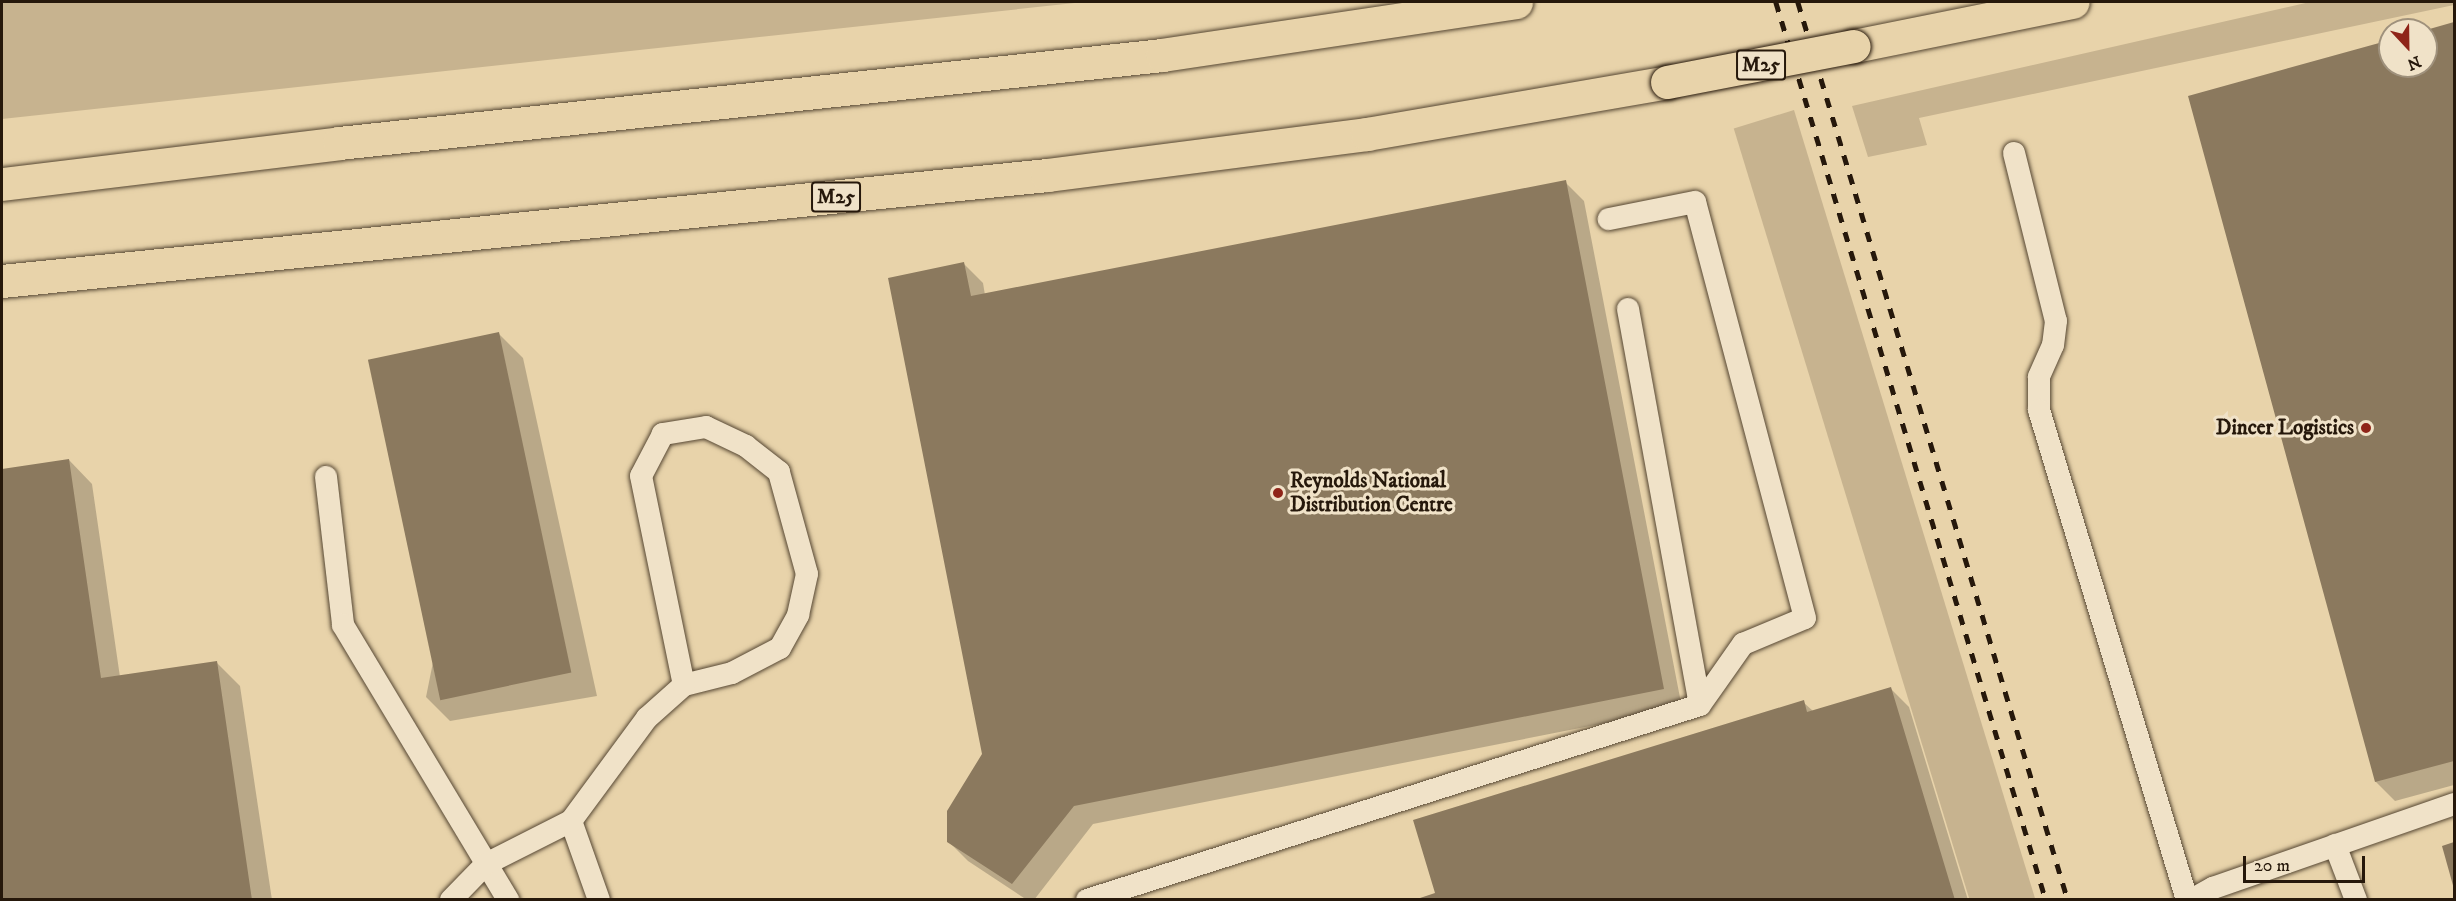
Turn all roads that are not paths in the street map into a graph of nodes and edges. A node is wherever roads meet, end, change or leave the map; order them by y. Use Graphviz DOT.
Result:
graph roads {
  1 [pos="1516,2"];
  2 [pos="2073,2"];
  3 [pos="2014,153"];
  4 [pos="2,184"];
  5 [pos="1609,219"];
  6 [pos="2,281"];
  7 [pos="1628,309"];
  8 [pos="326,477"];
  9 [pos="684,685"];
  10 [pos="1700,705"];
  11 [pos="2454,804"];
  12 [pos="572,821"];
  13 [pos="2335,844"];
  14 [pos="486,864"];
  15 [pos="451,900"];
  16 [pos="508,900"];
  17 [pos="599,900"];
  18 [pos="1087,900"];
  19 [pos="2189,900"];
  20 [pos="2356,900"];
  1 -- 4 [label="highway"];
  2 -- 6 [label="highway, M25, bridge"];
  3 -- 19 [label="lane"];
  5 -- 10 [label="lane"];
  7 -- 10 [label="lane"];
  8 -- 14 [label="lane"];
  9 -- 9 [label="lane"];
  9 -- 12 [label="lane"];
  10 -- 18 [label="lane"];
  11 -- 13 [label="lane"];
  12 -- 14 [label="lane"];
  12 -- 17 [label="lane"];
  13 -- 19 [label="lane"];
  13 -- 20 [label="lane"];
  14 -- 15 [label="lane"];
  14 -- 16 [label="lane"];
}
